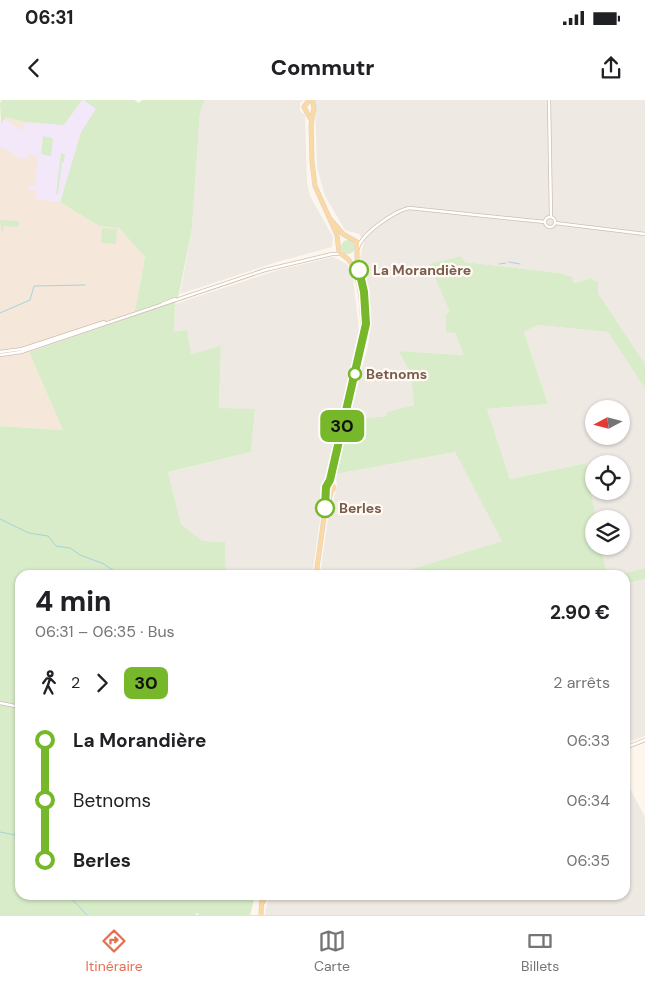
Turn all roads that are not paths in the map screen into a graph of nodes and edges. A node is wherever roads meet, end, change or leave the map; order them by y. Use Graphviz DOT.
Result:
graph roads {
  1 [pos="549,100"];
  2 [pos="310,101"];
  3 [pos="313,109"];
  4 [pos="307,111"];
  5 [pos="311,125"];
  6 [pos="551,217"];
  7 [pos="330,218"];
  8 [pos="545,222"];
  9 [pos="555,223"];
  10 [pos="645,234"];
  11 [pos="350,237"];
  12 [pos="363,237"];
  13 [pos="339,244"];
  14 [pos="358,250"];
  15 [pos="332,254"];
  16 [pos="341,254"];
  17 [pos="347,257"];
  18 [pos="364,335"];
  19 [pos="0,353"];
  20 [pos="330,484"];
  21 [pos="329,492"];
  22 [pos="317,570"];
  23 [pos="0,703"];
  24 [pos="15,706"];
  25 [pos="645,740"];
  26 [pos="630,746"];
  27 [pos="262,900"];
  28 [pos="264,900"];
  29 [pos="262,907"];
  30 [pos="261,915"];
  1 -- 6 [label="street"];
  2 -- 3 [label="main road"];
  2 -- 4 [label="main road"];
  3 -- 4 [label="main road"];
  3 -- 5 [label="main road"];
  4 -- 5 [label="main road"];
  5 -- 7 [label="main road"];
  6 -- 8 [label="street"];
  6 -- 9 [label="street"];
  7 -- 11 [label="main road"];
  7 -- 13 [label="main road"];
  8 -- 9 [label="street"];
  8 -- 12 [label="street"];
  9 -- 10 [label="street"];
  11 -- 12 [label="street"];
  11 -- 13 [label="main road"];
  11 -- 14 [label="main road"];
  12 -- 14 [label="street"];
  13 -- 15 [label="street"];
  13 -- 16 [label="main road"];
  14 -- 17 [label="main road"];
  14 -- 18 [label="main road"];
  15 -- 16 [label="street"];
  15 -- 19 [label="street"];
  16 -- 17 [label="main road"];
  17 -- 18 [label="main road"];
  18 -- 20 [label="main road"];
  20 -- 21 [label="main road"];
  20 -- 21 [label="main road"];
  21 -- 22 [label="main road"];
  23 -- 24 [label="street"];
  25 -- 26 [label="street"];
  27 -- 29 [label="main road"];
  28 -- 29 [label="main road"];
  29 -- 30 [label="main road"];
}
